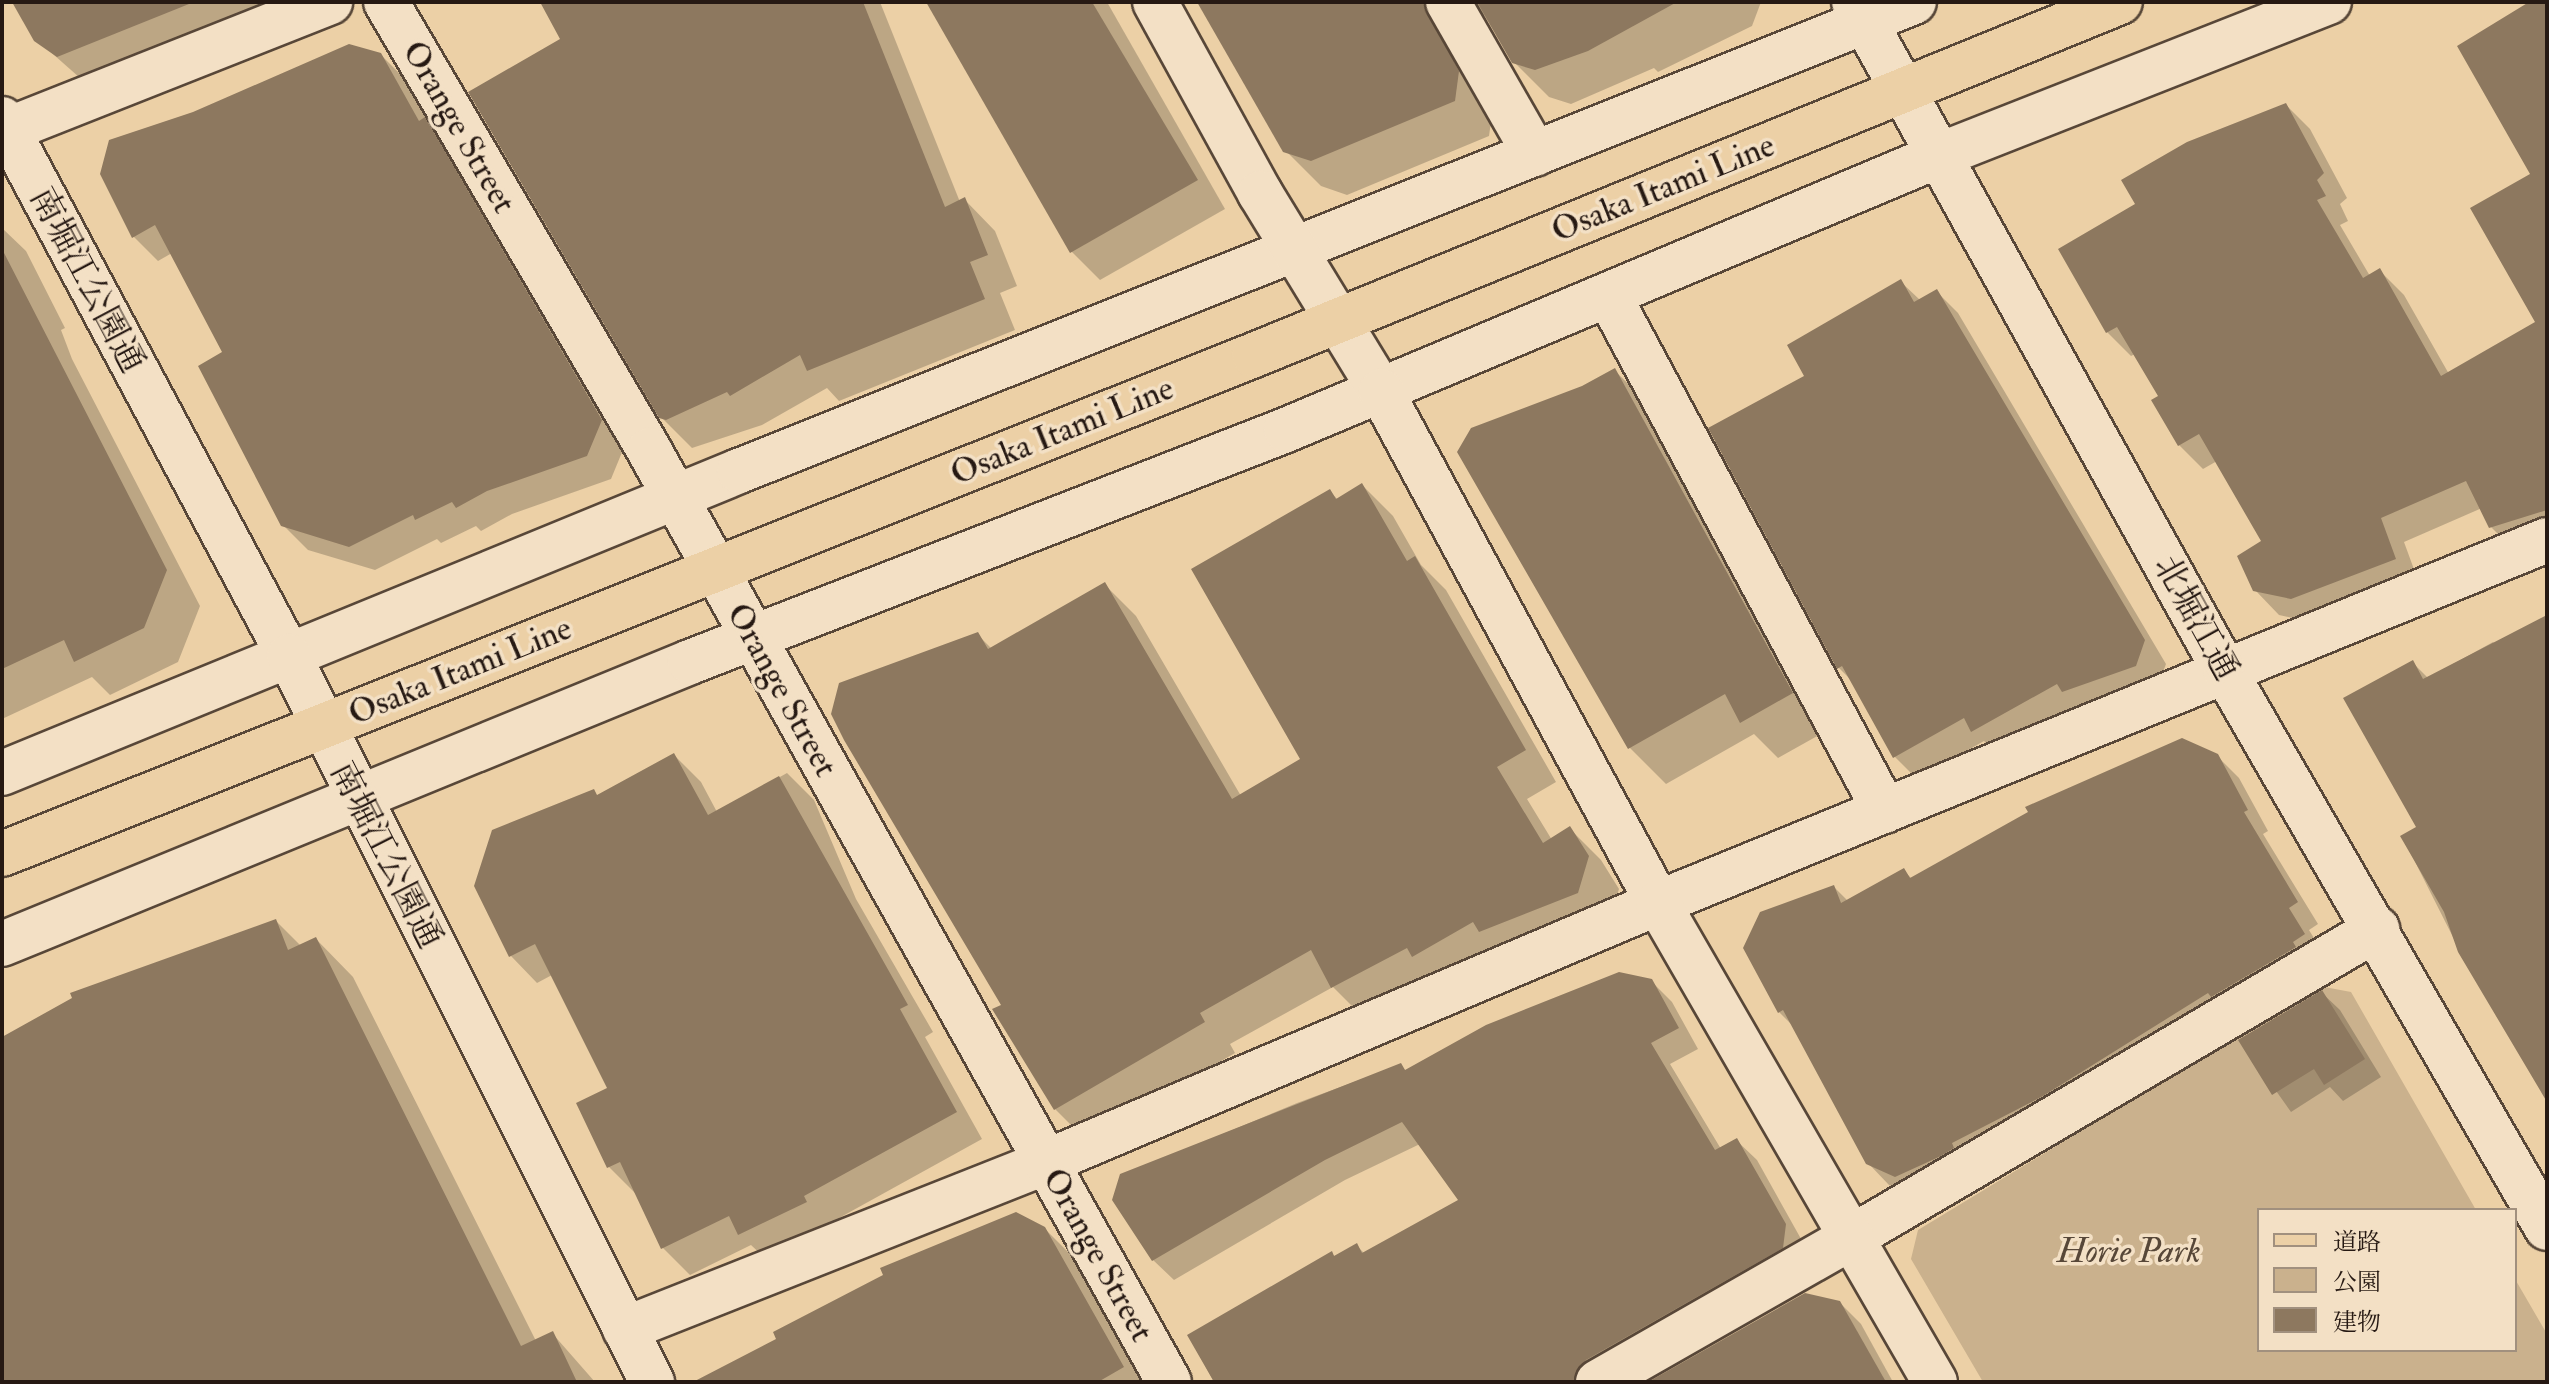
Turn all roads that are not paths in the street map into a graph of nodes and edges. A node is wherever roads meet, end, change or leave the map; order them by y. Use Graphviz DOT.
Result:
graph roads {
  1 [pos="330,2"];
  2 [pos="386,2"];
  3 [pos="1155,2"];
  4 [pos="1448,2"];
  5 [pos="1914,2"];
  6 [pos="2120,2"];
  7 [pos="2329,2"];
  8 [pos="1859,12"];
  9 [pos="1904,88"];
  10 [pos="4,127"];
  11 [pos="1535,154"];
  12 [pos="1940,155"];
  13 [pos="1295,252"];
  14 [pos="1609,296"];
  15 [pos="1338,321"];
  16 [pos="1381,391"];
  17 [pos="675,497"];
  18 [pos="2544,547"];
  19 [pos="715,569"];
  20 [pos="752,637"];
  21 [pos="289,656"];
  22 [pos="2226,673"];
  23 [pos="322,726"];
  24 [pos="2,773"];
  25 [pos="356,799"];
  26 [pos="1885,811"];
  27 [pos="2,854"];
  28 [pos="1658,903"];
  29 [pos="2377,929"];
  30 [pos="2,944"];
  31 [pos="1046,1162"];
  32 [pos="2547,1228"];
  33 [pos="1852,1237"];
  34 [pos="625,1329"];
  35 [pos="652,1382"];
  36 [pos="1169,1382"];
  37 [pos="1598,1382"];
  38 [pos="1935,1382"];
  1 -- 10 [label="street"];
  2 -- 17 [label="street, Orange Street"];
  3 -- 13 [label="street"];
  4 -- 11 [label="street"];
  5 -- 8 [label="street"];
  6 -- 9 [label="main road, Osaka Itami Line"];
  7 -- 12 [label="street"];
  8 -- 9 [label="street, 北堀江通"];
  8 -- 11 [label="street"];
  9 -- 12 [label="street, 北堀江通"];
  9 -- 15 [label="main road, Osaka Itami Line"];
  10 -- 21 [label="street, 南堀江公園通"];
  11 -- 13 [label="street"];
  12 -- 14 [label="street"];
  12 -- 22 [label="street, 北堀江通"];
  13 -- 15 [label="street"];
  13 -- 17 [label="street"];
  14 -- 16 [label="street"];
  14 -- 26 [label="street"];
  15 -- 16 [label="street"];
  15 -- 19 [label="main road, Osaka Itami Line"];
  16 -- 20 [label="street"];
  16 -- 28 [label="street"];
  17 -- 19 [label="street, Orange Street"];
  17 -- 21 [label="street"];
  18 -- 22 [label="street"];
  19 -- 20 [label="street, Orange Street"];
  19 -- 23 [label="main road, Osaka Itami Line"];
  20 -- 25 [label="street"];
  20 -- 31 [label="street, Orange Street"];
  21 -- 23 [label="street, 南堀江公園通"];
  21 -- 24 [label="street"];
  22 -- 26 [label="street"];
  22 -- 29 [label="street, 北堀江通"];
  23 -- 25 [label="street, 南堀江公園通"];
  23 -- 27 [label="main road, Osaka Itami Line"];
  25 -- 30 [label="street"];
  25 -- 34 [label="street, 南堀江公園通"];
  26 -- 28 [label="street"];
  28 -- 31 [label="street"];
  28 -- 33 [label="street"];
  29 -- 32 [label="street, 北堀江通"];
  29 -- 33 [label="street"];
  31 -- 34 [label="street"];
  31 -- 36 [label="street, Orange Street"];
  33 -- 37 [label="street"];
  33 -- 38 [label="street"];
  34 -- 35 [label="street, 南堀江公園通"];
}
